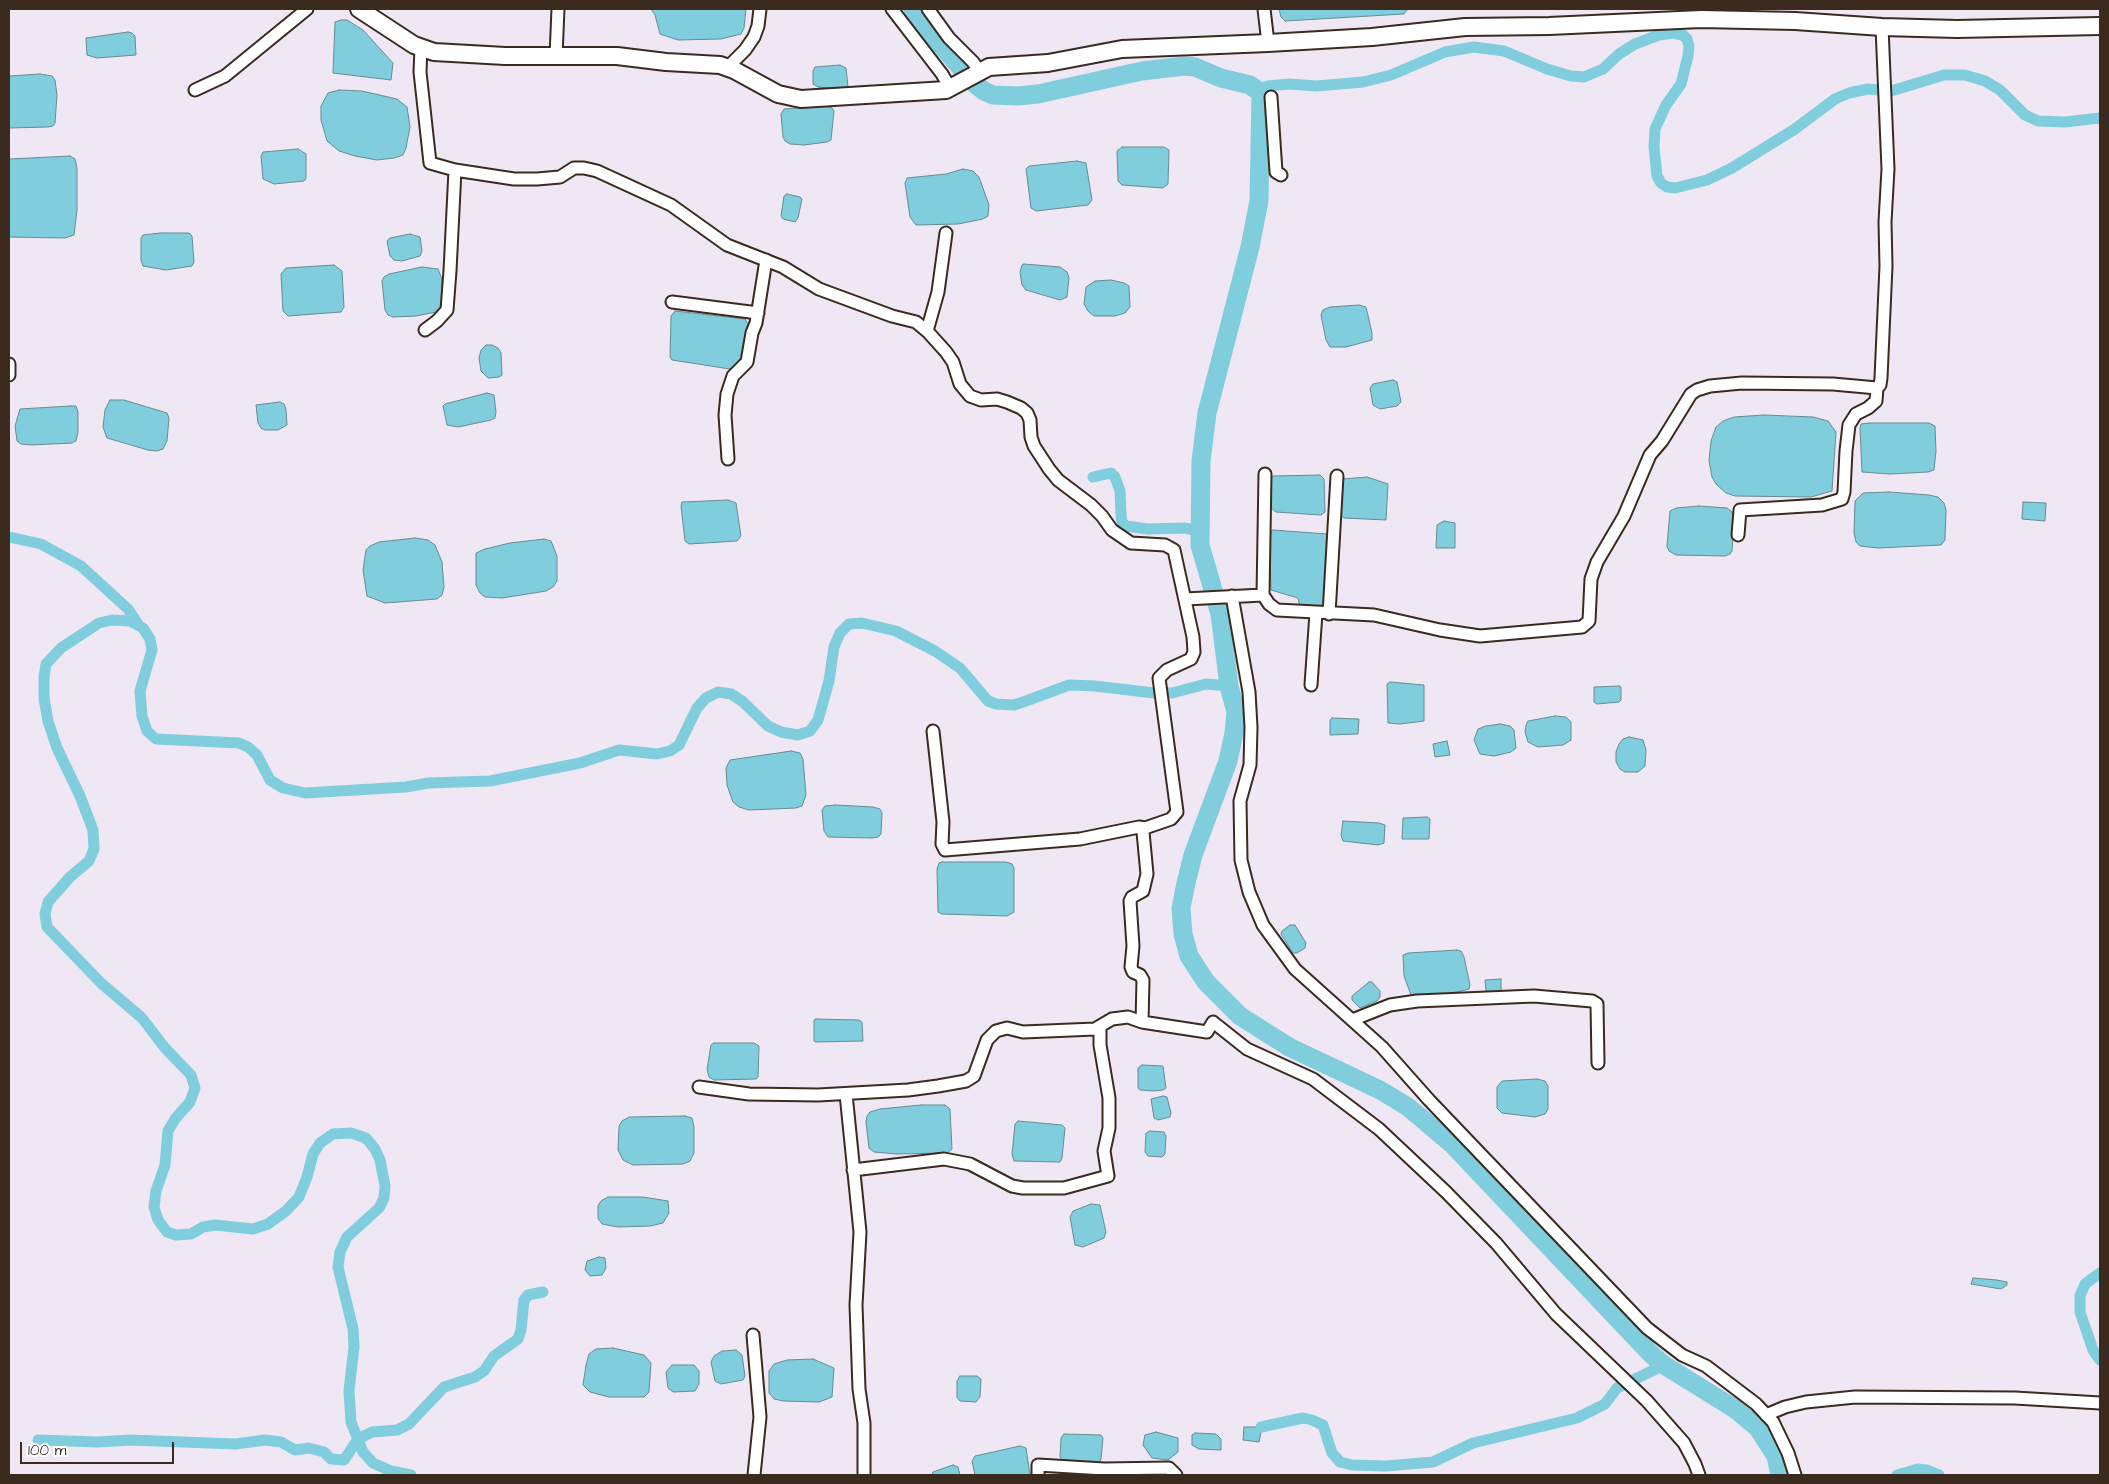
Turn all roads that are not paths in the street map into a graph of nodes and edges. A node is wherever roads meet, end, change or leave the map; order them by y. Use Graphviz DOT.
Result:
graph roads {
  1 [pos="307,9"];
  2 [pos="359,9"];
  3 [pos="558,9"];
  4 [pos="760,9"];
  5 [pos="892,9"];
  6 [pos="928,9"];
  7 [pos="1264,9"];
  8 [pos="2100,26"];
  9 [pos="1882,27"];
  10 [pos="1268,43"];
  11 [pos="421,48"];
  12 [pos="556,56"];
  13 [pos="728,67"];
  14 [pos="978,73"];
  15 [pos="953,87"];
  16 [pos="195,90"];
  17 [pos="1271,97"];
  18 [pos="455,170"];
  19 [pos="1281,175"];
  20 [pos="946,233"];
  21 [pos="766,260"];
  22 [pos="672,302"];
  23 [pos="758,313"];
  24 [pos="425,330"];
  25 [pos="927,331"];
  26 [pos="9,364"];
  27 [pos="9,376"];
  28 [pos="1877,388"];
  29 [pos="728,458"];
  30 [pos="1265,474"];
  31 [pos="1337,476"];
  32 [pos="1738,535"];
  33 [pos="1263,595"];
  34 [pos="1228,596"];
  35 [pos="1186,599"];
  36 [pos="1316,613"];
  37 [pos="1329,614"];
  38 [pos="1311,685"];
  39 [pos="933,730"];
  40 [pos="1145,828"];
  41 [pos="1352,1020"];
  42 [pos="1142,1022"];
  43 [pos="1100,1026"];
  44 [pos="1598,1063"];
  45 [pos="699,1087"];
  46 [pos="846,1094"];
  47 [pos="854,1170"];
  48 [pos="753,1335"];
  49 [pos="2100,1403"];
  50 [pos="1766,1415"];
  51 [pos="754,1475"];
  52 [pos="864,1475"];
  53 [pos="1038,1475"];
  54 [pos="1176,1475"];
  55 [pos="1699,1475"];
  56 [pos="1795,1475"];
  1 -- 16 [label="street"];
  2 -- 11 [label="street"];
  3 -- 12 [label="street"];
  4 -- 13 [label="street"];
  5 -- 15 [label="street"];
  6 -- 14 [label="street"];
  7 -- 10 [label="street"];
  8 -- 9 [label="street"];
  9 -- 10 [label="street"];
  9 -- 28 [label="street"];
  10 -- 14 [label="street"];
  11 -- 12 [label="street"];
  11 -- 18 [label="street"];
  12 -- 13 [label="street"];
  13 -- 15 [label="street"];
  14 -- 15 [label="street"];
  17 -- 19 [label="street"];
  18 -- 21 [label="street"];
  18 -- 24 [label="street"];
  20 -- 25 [label="street"];
  21 -- 23 [label="street"];
  21 -- 25 [label="street"];
  22 -- 23 [label="street"];
  23 -- 29 [label="street"];
  25 -- 35 [label="street"];
  26 -- 27 [label="street"];
  28 -- 32 [label="street"];
  28 -- 37 [label="street"];
  30 -- 33 [label="street"];
  31 -- 37 [label="street"];
  33 -- 34 [label="street"];
  33 -- 36 [label="street"];
  34 -- 35 [label="street"];
  34 -- 41 [label="street"];
  35 -- 40 [label="street"];
  36 -- 37 [label="street"];
  36 -- 38 [label="street"];
  39 -- 40 [label="street"];
  40 -- 42 [label="street"];
  41 -- 44 [label="street"];
  41 -- 50 [label="street"];
  42 -- 43 [label="street"];
  42 -- 55 [label="street"];
  43 -- 46 [label="street"];
  43 -- 47 [label="street"];
  45 -- 46 [label="street"];
  46 -- 47 [label="street"];
  47 -- 52 [label="street"];
  48 -- 51 [label="street"];
  49 -- 50 [label="street"];
  50 -- 56 [label="street"];
  53 -- 54 [label="street"];
}
